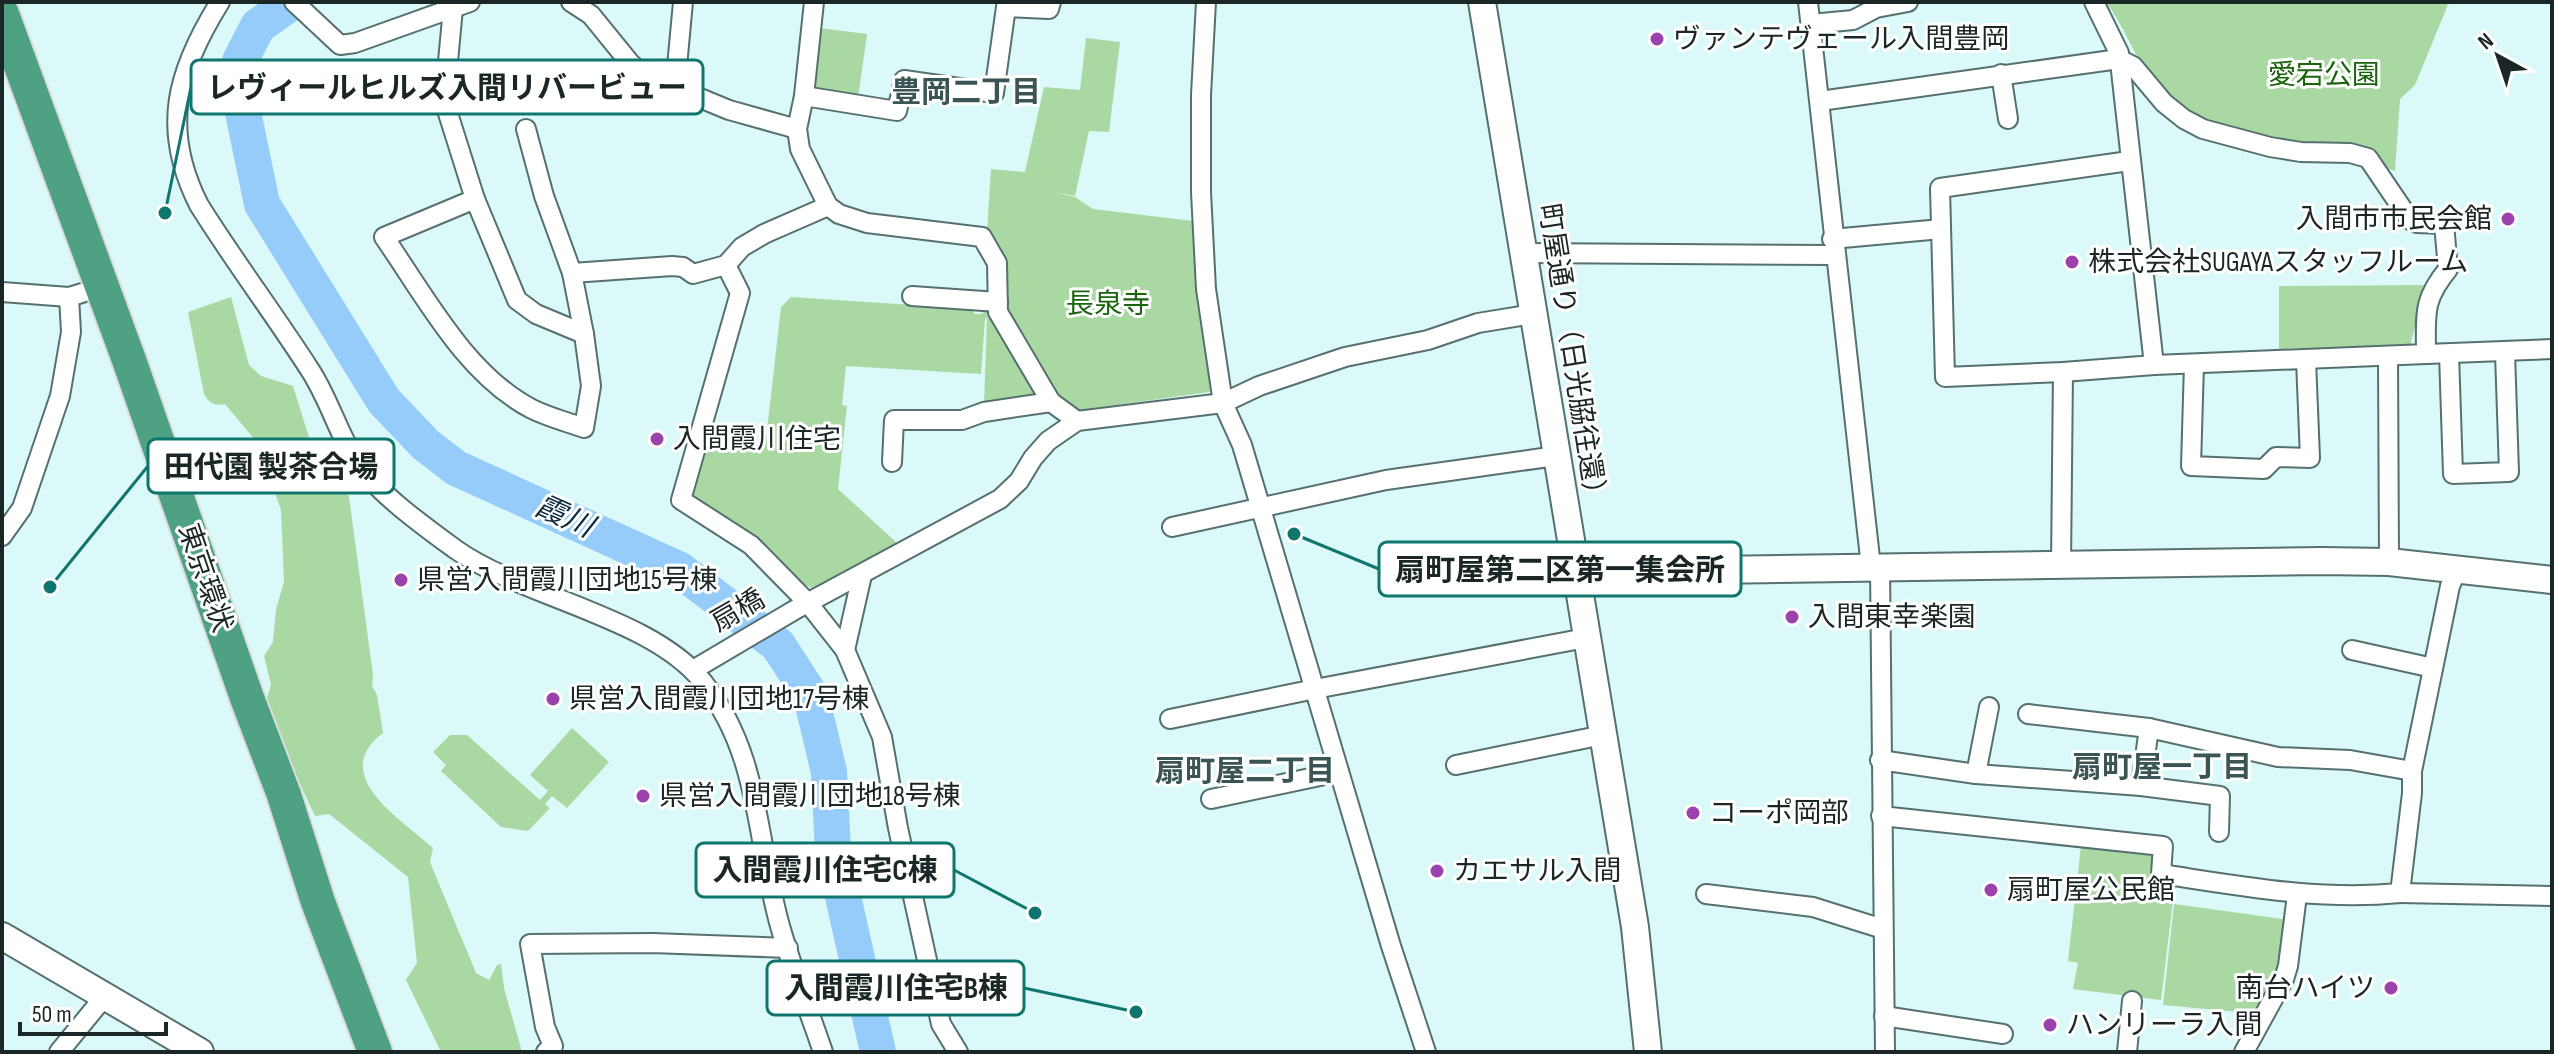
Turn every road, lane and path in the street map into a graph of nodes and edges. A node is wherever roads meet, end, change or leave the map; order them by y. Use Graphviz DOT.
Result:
graph roads {
  1 [pos="220,2"];
  2 [pos="294,2"];
  3 [pos="571,2"];
  4 [pos="683,2"];
  5 [pos="814,2"];
  6 [pos="1051,2"];
  7 [pos="1206,2"];
  8 [pos="1482,2"];
  9 [pos="1808,2"];
  10 [pos="1908,2"];
  11 [pos="2094,2"];
  12 [pos="462,5"];
  13 [pos="2,14"];
  14 [pos="1811,24"];
  15 [pos="2119,59"];
  16 [pos="2,70"];
  17 [pos="2001,74"];
  18 [pos="675,88"];
  19 [pos="804,96"];
  20 [pos="1820,101"];
  21 [pos="2008,119"];
  22 [pos="526,129"];
  23 [pos="797,129"];
  24 [pos="2129,161"];
  25 [pos="475,199"];
  26 [pos="828,206"];
  27 [pos="1941,229"];
  28 [pos="1834,247"];
  29 [pos="1523,253"];
  30 [pos="726,265"];
  31 [pos="572,273"];
  32 [pos="2,292"];
  33 [pos="76,295"];
  34 [pos="912,296"];
  35 [pos="998,302"];
  36 [pos="1533,314"];
  37 [pos="584,334"];
  38 [pos="2552,349"];
  39 [pos="2505,353"];
  40 [pos="2426,354"];
  41 [pos="2449,354"];
  42 [pos="2388,357"];
  43 [pos="2306,360"];
  44 [pos="2194,364"];
  45 [pos="2154,365"];
  46 [pos="2063,372"];
  47 [pos="1051,402"];
  48 [pos="1223,403"];
  49 [pos="1077,421"];
  50 [pos="1556,456"];
  51 [pos="892,462"];
  52 [pos="1261,507"];
  53 [pos="1172,527"];
  54 [pos="2,536"];
  55 [pos="2389,562"];
  56 [pos="2061,566"];
  57 [pos="1875,567"];
  58 [pos="2458,568"];
  59 [pos="1575,572"];
  60 [pos="862,575"];
  61 [pos="2552,580"];
  62 [pos="803,606"];
  63 [pos="1586,638"];
  64 [pos="845,650"];
  65 [pos="2352,650"];
  66 [pos="699,666"];
  67 [pos="2433,668"];
  68 [pos="1315,689"];
  69 [pos="1989,707"];
  70 [pos="2028,714"];
  71 [pos="1170,719"];
  72 [pos="2149,728"];
  73 [pos="1603,735"];
  74 [pos="1880,760"];
  75 [pos="1456,765"];
  76 [pos="2412,771"];
  77 [pos="1339,772"];
  78 [pos="1976,774"];
  79 [pos="2141,786"];
  80 [pos="1211,799"];
  81 [pos="1881,816"];
  82 [pos="2219,832"];
  83 [pos="2400,893"];
  84 [pos="1706,894"];
  85 [pos="2297,895"];
  86 [pos="2552,896"];
  87 [pos="1883,929"];
  88 [pos="2,936"];
  89 [pos="788,948"];
  90 [pos="105,996"];
  91 [pos="2132,1001"];
  92 [pos="1884,1016"];
  93 [pos="2003,1034"];
  94 [pos="59,1052"];
  95 [pos="200,1052"];
  96 [pos="356,1052"];
  97 [pos="375,1052"];
  98 [pos="546,1052"];
  99 [pos="823,1052"];
  100 [pos="958,1052"];
  101 [pos="1426,1052"];
  102 [pos="1648,1052"];
  103 [pos="1885,1052"];
  104 [pos="2127,1052"];
  105 [pos="2244,1052"];
  1 -- 66 [label="street"];
  2 -- 12 [label="street"];
  3 -- 18 [label="street"];
  4 -- 18 [label="street"];
  5 -- 19 [label="street"];
  6 -- 19 [label="street"];
  7 -- 48 [label="street"];
  8 -- 29 [label="street, 町屋通り（日光脇往還）"];
  9 -- 14 [label="street"];
  10 -- 14 [label="street"];
  11 -- 15 [label="street"];
  12 -- 25 [label="street"];
  13 -- 97 [label="highway, 東京環状"];
  14 -- 20 [label="street"];
  15 -- 17 [label="street"];
  15 -- 24 [label="street"];
  15 -- 40 [label="street"];
  16 -- 33 [label="highway, 東京環状"];
  17 -- 20 [label="street"];
  17 -- 21 [label="street"];
  18 -- 23 [label="street"];
  19 -- 23 [label="street"];
  20 -- 28 [label="street"];
  22 -- 31 [label="street"];
  23 -- 26 [label="street"];
  24 -- 27 [label="street"];
  24 -- 45 [label="street"];
  25 -- 37 [label="street"];
  25 -- 37 [label="street"];
  26 -- 30 [label="street"];
  26 -- 35 [label="street"];
  27 -- 28 [label="street"];
  27 -- 46 [label="street"];
  28 -- 29 [label="street"];
  28 -- 57 [label="street"];
  29 -- 36 [label="street, 町屋通り（日光脇往還）"];
  30 -- 31 [label="street"];
  30 -- 62 [label="street"];
  31 -- 37 [label="street"];
  32 -- 33 [label="street"];
  33 -- 54 [label="street"];
  33 -- 96 [label="highway, 東京環状"];
  34 -- 35 [label="street"];
  35 -- 47 [label="street"];
  36 -- 48 [label="street"];
  36 -- 50 [label="street, 町屋通り（日光脇往還）"];
  38 -- 39 [label="street"];
  39 -- 41 [label="street"];
  39 -- 41 [label="street"];
  40 -- 41 [label="street"];
  40 -- 42 [label="street"];
  42 -- 43 [label="street"];
  42 -- 55 [label="street"];
  43 -- 44 [label="street"];
  43 -- 44 [label="street"];
  44 -- 45 [label="street"];
  45 -- 46 [label="street"];
  46 -- 56 [label="street"];
  47 -- 49 [label="street"];
  47 -- 51 [label="street"];
  48 -- 49 [label="street"];
  48 -- 52 [label="street"];
  49 -- 60 [label="street, 扇橋"];
  50 -- 52 [label="street"];
  50 -- 59 [label="street, 町屋通り（日光脇往還）"];
  52 -- 53 [label="street"];
  52 -- 68 [label="street"];
  55 -- 56 [label="street"];
  55 -- 58 [label="street"];
  56 -- 57 [label="street"];
  57 -- 59 [label="street"];
  57 -- 74 [label="street"];
  58 -- 61 [label="street"];
  58 -- 67 [label="street"];
  59 -- 63 [label="street, 町屋通り（日光脇往還）"];
  60 -- 62 [label="street, 扇橋"];
  60 -- 64 [label="street"];
  62 -- 64 [label="street"];
  62 -- 66 [label="street, 扇橋"];
  63 -- 68 [label="street"];
  63 -- 73 [label="street, 町屋通り（日光脇往還）"];
  64 -- 100 [label="street"];
  65 -- 67 [label="street"];
  66 -- 89 [label="street"];
  67 -- 76 [label="street"];
  68 -- 71 [label="street"];
  68 -- 77 [label="street"];
  69 -- 78 [label="street"];
  70 -- 72 [label="street"];
  72 -- 76 [label="street"];
  72 -- 79 [label="street"];
  73 -- 75 [label="street"];
  73 -- 102 [label="street, 町屋通り（日光脇往還）"];
  74 -- 78 [label="street"];
  74 -- 81 [label="street"];
  76 -- 83 [label="street"];
  77 -- 80 [label="street"];
  77 -- 101 [label="street"];
  78 -- 79 [label="street"];
  79 -- 82 [label="street"];
  81 -- 85 [label="street"];
  81 -- 87 [label="street"];
  83 -- 85 [label="street"];
  83 -- 86 [label="street"];
  84 -- 87 [label="street"];
  85 -- 105 [label="street"];
  87 -- 92 [label="street"];
  88 -- 90 [label="street"];
  89 -- 98 [label="street"];
  89 -- 99 [label="street"];
  90 -- 94 [label="street"];
  90 -- 95 [label="street"];
  91 -- 104 [label="street"];
  92 -- 93 [label="street"];
  92 -- 103 [label="street"];
}
